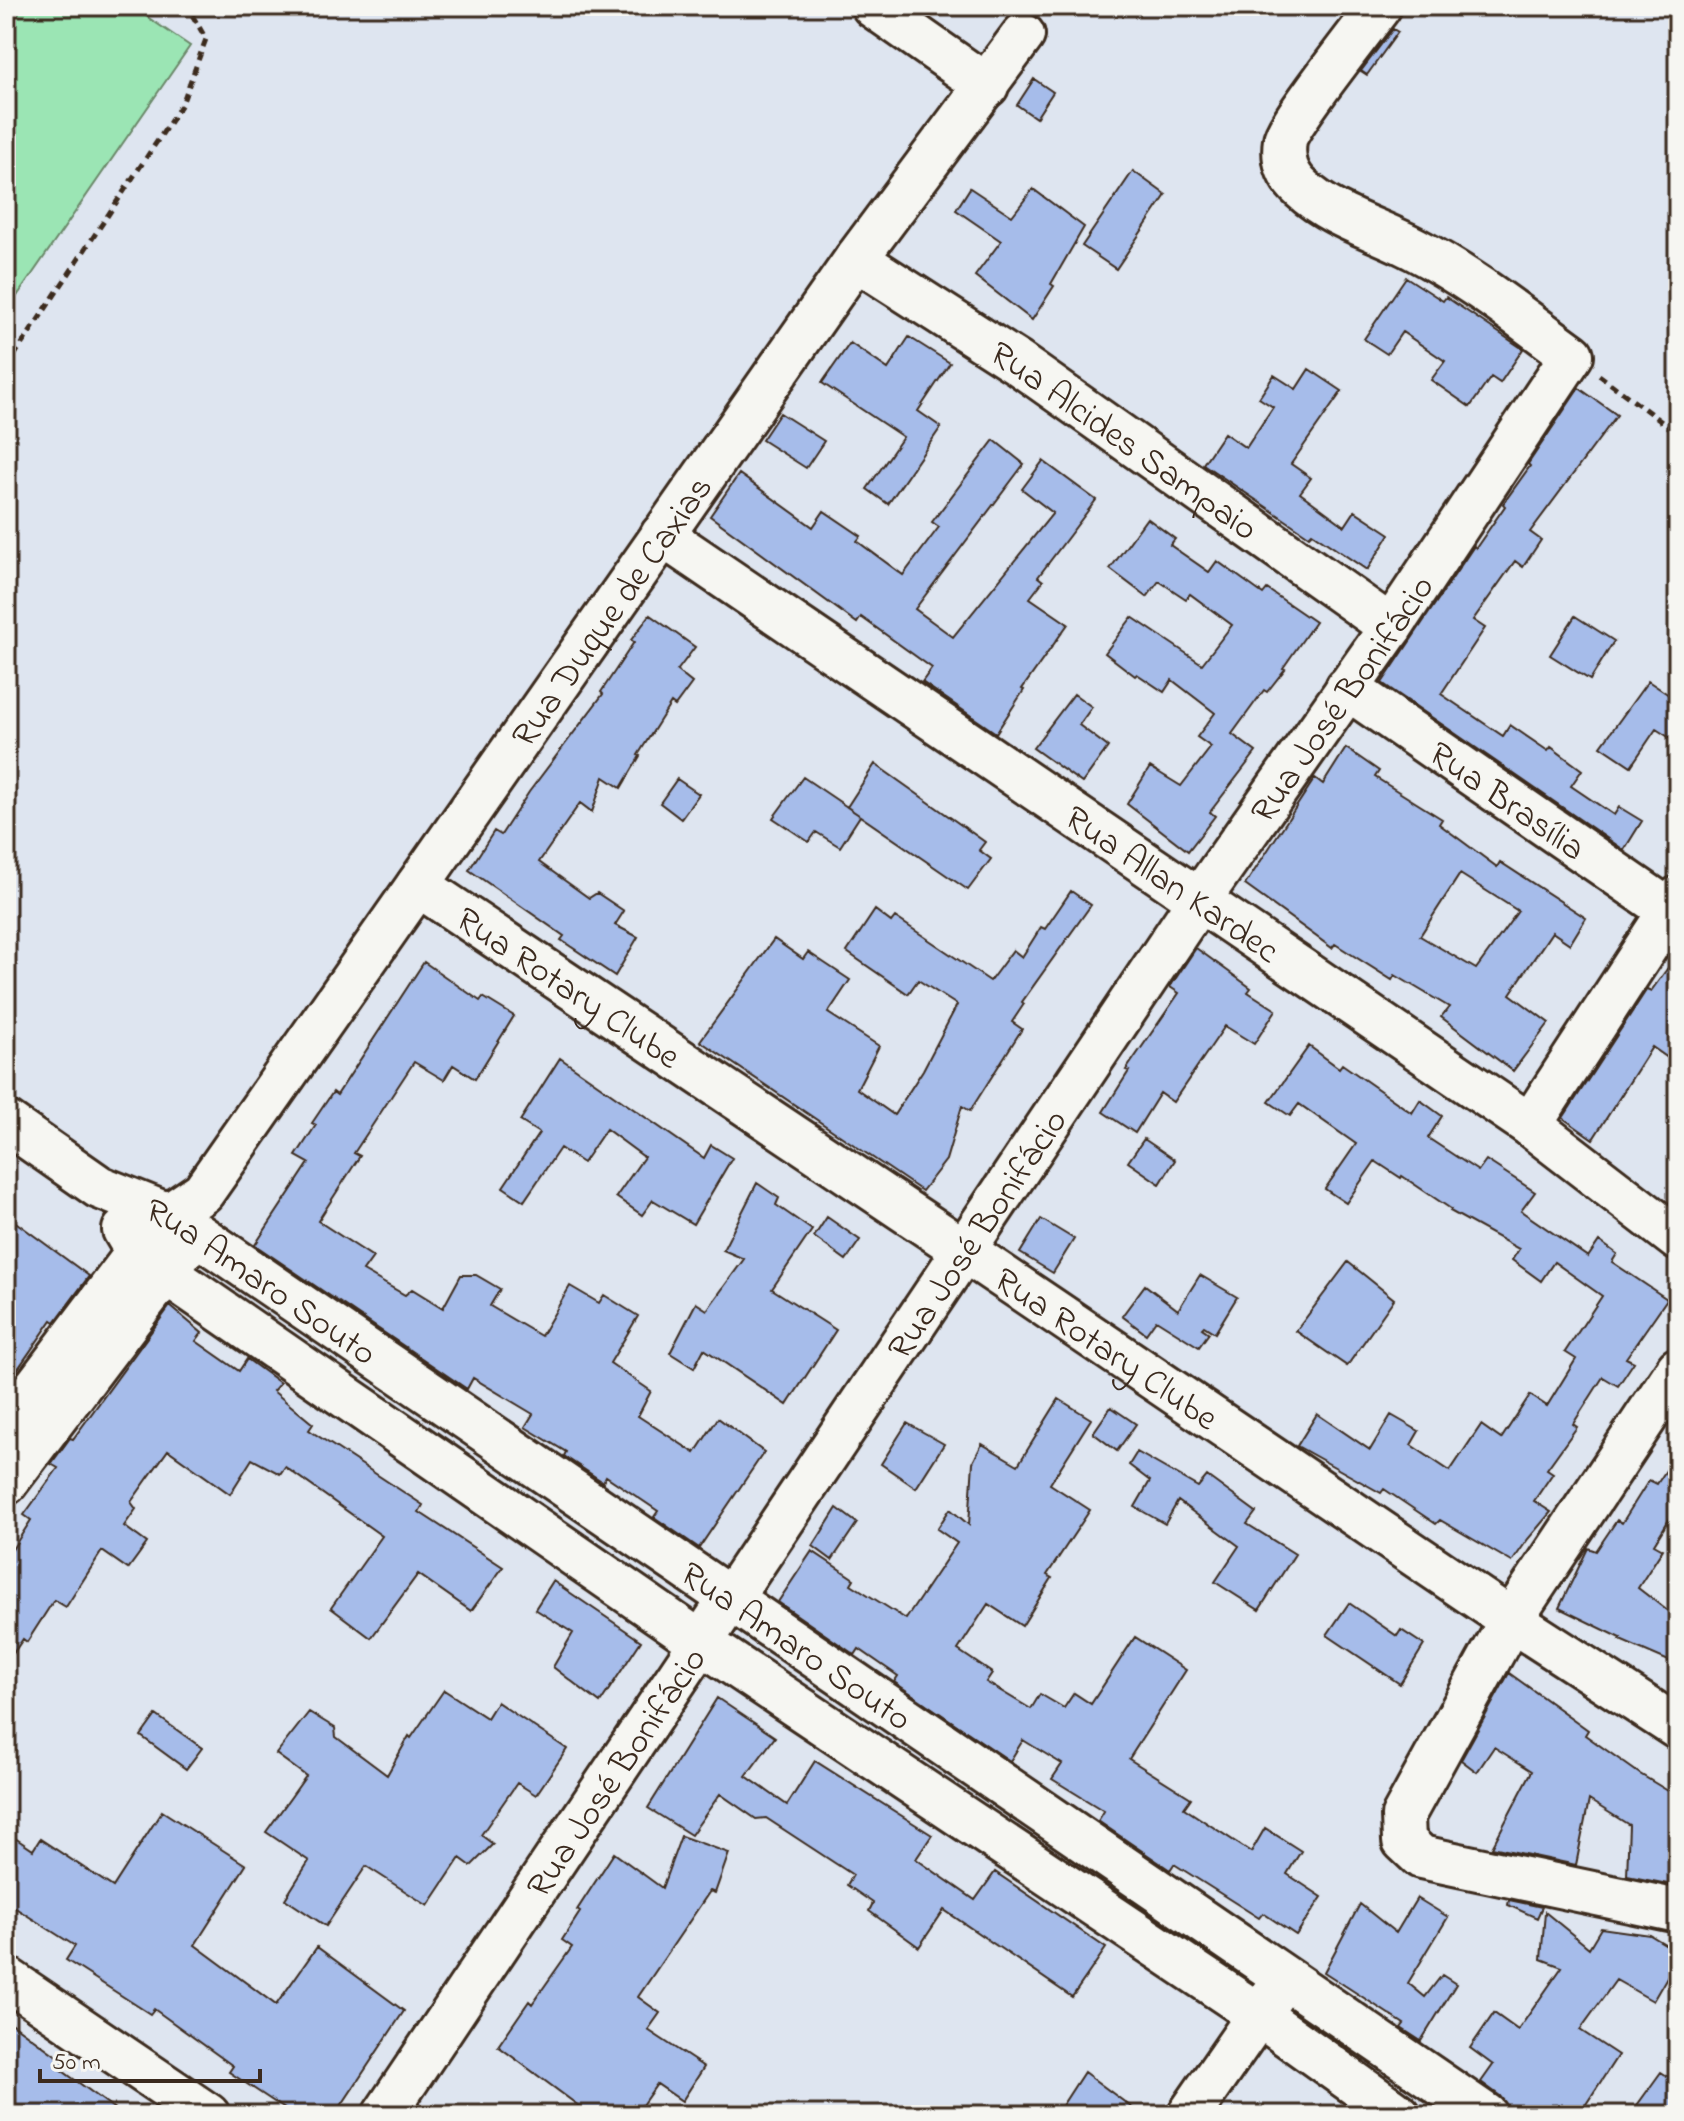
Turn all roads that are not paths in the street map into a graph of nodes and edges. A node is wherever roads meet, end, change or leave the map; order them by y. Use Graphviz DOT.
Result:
graph roads {
  1 [pos="873,6"];
  2 [pos="1380,6"];
  3 [pos="1023,35"];
  4 [pos="987,86"];
  5 [pos="856,259"];
  6 [pos="662,535"];
  7 [pos="1391,627"];
  8 [pos="1347,688"];
  9 [pos="418,885"];
  10 [pos="1199,900"];
  11 [pos="1674,904"];
  12 [pos="6,1122"];
  13 [pos="1530,1125"];
  14 [pos="99,1187"];
  15 [pos="182,1224"];
  16 [pos="1678,1239"];
  17 [pos="965,1251"];
  18 [pos="152,1262"];
  19 [pos="1678,1369"];
  20 [pos="20,1426"];
  21 [pos="6,1483"];
  22 [pos="731,1598"];
  23 [pos="1511,1620"];
  24 [pos="699,1641"];
  25 [pos="1678,1728"];
  26 [pos="1678,1911"];
  27 [pos="6,1978"];
  28 [pos="1284,1978"];
  29 [pos="1259,2015"];
  30 [pos="208,2115"];
  31 [pos="384,2115"];
  32 [pos="1189,2115"];
  33 [pos="1399,2115"];
  34 [pos="1486,2115"];
  1 -- 4 [label="street"];
  2 -- 7 [label="street, Rua José Bonifácio"];
  3 -- 4 [label="street, Rua Duque de Caxias"];
  4 -- 5 [label="street, Rua Duque de Caxias"];
  5 -- 6 [label="street, Rua Duque de Caxias"];
  5 -- 7 [label="street, Rua Alcides Sampaio"];
  6 -- 9 [label="street, Rua Duque de Caxias"];
  6 -- 10 [label="street, Rua Allan Kardec"];
  7 -- 8 [label="street, Rua José Bonifácio"];
  8 -- 10 [label="street, Rua José Bonifácio"];
  8 -- 11 [label="street, Rua Brasília"];
  9 -- 15 [label="street, Rua Duque de Caxias"];
  9 -- 17 [label="street, Rua Rotary Clube"];
  10 -- 13 [label="street, Rua Allan Kardec"];
  10 -- 17 [label="street, Rua José Bonifácio"];
  11 -- 13 [label="street"];
  12 -- 14 [label="street, Rua Amaro Souto"];
  13 -- 16 [label="street, Rua Allan Kardec"];
  14 -- 15 [label="street, Rua Amaro Souto"];
  14 -- 18 [label="street, Rua Amaro Souto"];
  15 -- 18 [label="street, Rua Duque de Caxias"];
  15 -- 22 [label="street, Rua Amaro Souto"];
  17 -- 22 [label="street, Rua José Bonifácio"];
  17 -- 23 [label="street, Rua Rotary Clube"];
  18 -- 20 [label="street, Rua Duque de Caxias"];
  18 -- 24 [label="street, Rua Amaro Souto"];
  19 -- 23 [label="street"];
  20 -- 21 [label="street, Rua Duque de Caxias"];
  22 -- 24 [label="street, Rua José Bonifácio"];
  22 -- 28 [label="street, Rua Amaro Souto"];
  23 -- 25 [label="street, Rua Rotary Clube"];
  23 -- 26 [label="street"];
  24 -- 29 [label="street, Rua Amaro Souto"];
  24 -- 31 [label="street, Rua José Bonifácio"];
  27 -- 30 [label="street"];
  28 -- 29 [label="street"];
  28 -- 34 [label="street, Rua Amaro Souto"];
  29 -- 32 [label="street"];
  29 -- 33 [label="street, Rua Amaro Souto"];
}
